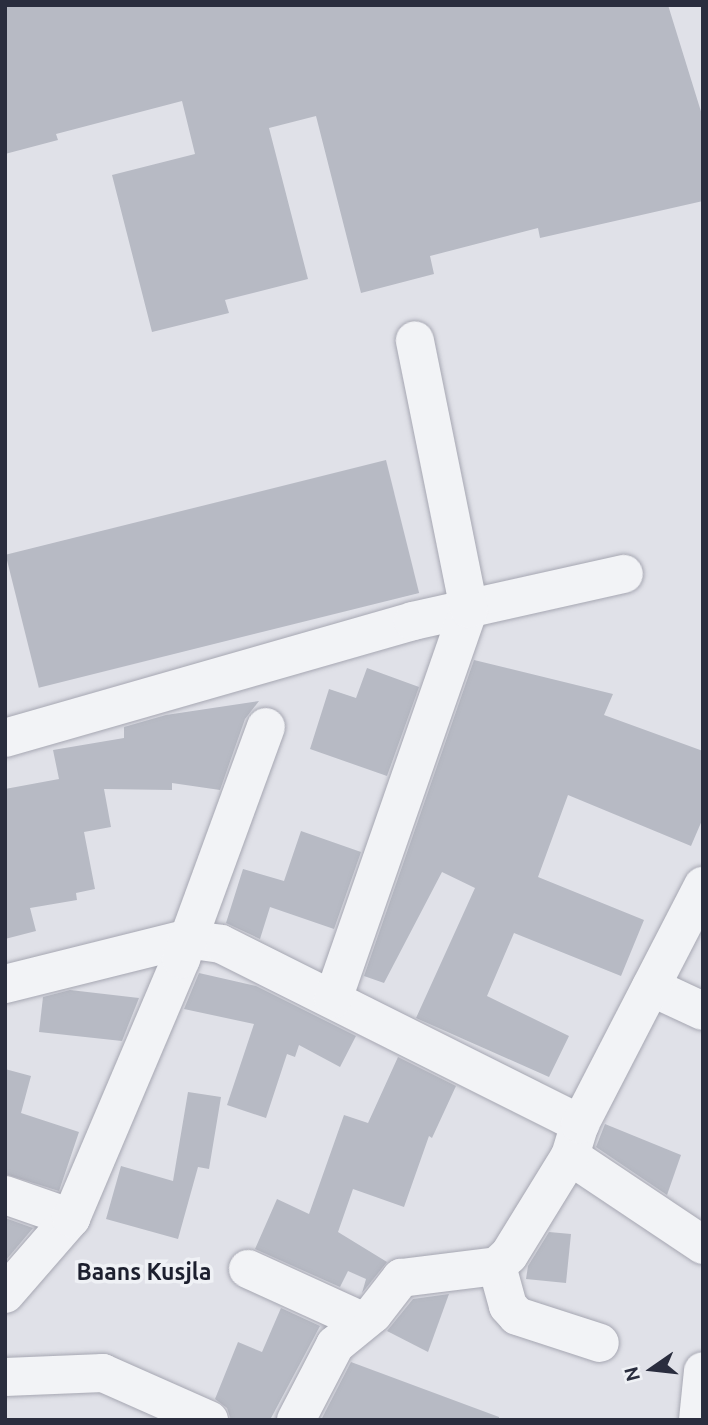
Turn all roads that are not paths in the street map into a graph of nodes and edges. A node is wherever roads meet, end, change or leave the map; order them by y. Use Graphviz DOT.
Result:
graph roads {
  1 [pos="415,340"];
  2 [pos="624,574"];
  3 [pos="469,609"];
  4 [pos="266,727"];
  5 [pos="5,738"];
  6 [pos="703,886"];
  7 [pos="186,939"];
  8 [pos="5,984"];
  9 [pos="651,987"];
  10 [pos="333,999"];
  11 [pos="703,1011"];
  12 [pos="575,1140"];
  13 [pos="5,1195"];
  14 [pos="71,1218"];
  15 [pos="703,1244"];
  16 [pos="497,1266"];
  17 [pos="248,1269"];
  18 [pos="5,1294"];
  19 [pos="362,1321"];
  20 [pos="600,1343"];
  21 [pos="703,1371"];
  22 [pos="5,1377"];
  23 [pos="156,1409"];
  24 [pos="209,1420"];
  25 [pos="296,1420"];
  26 [pos="698,1420"];
  1 -- 3 [label="street"];
  2 -- 3 [label="street"];
  3 -- 5 [label="street"];
  3 -- 10 [label="street"];
  4 -- 7 [label="street"];
  6 -- 9 [label="street"];
  7 -- 8 [label="street"];
  7 -- 10 [label="street"];
  7 -- 14 [label="street"];
  9 -- 11 [label="street"];
  9 -- 12 [label="street"];
  10 -- 12 [label="street"];
  12 -- 15 [label="street"];
  12 -- 16 [label="street"];
  13 -- 14 [label="street"];
  14 -- 18 [label="street"];
  16 -- 19 [label="street"];
  16 -- 20 [label="street"];
  17 -- 19 [label="street"];
  19 -- 25 [label="street"];
  21 -- 26 [label="street"];
  22 -- 23 [label="street"];
  23 -- 24 [label="street"];
}
